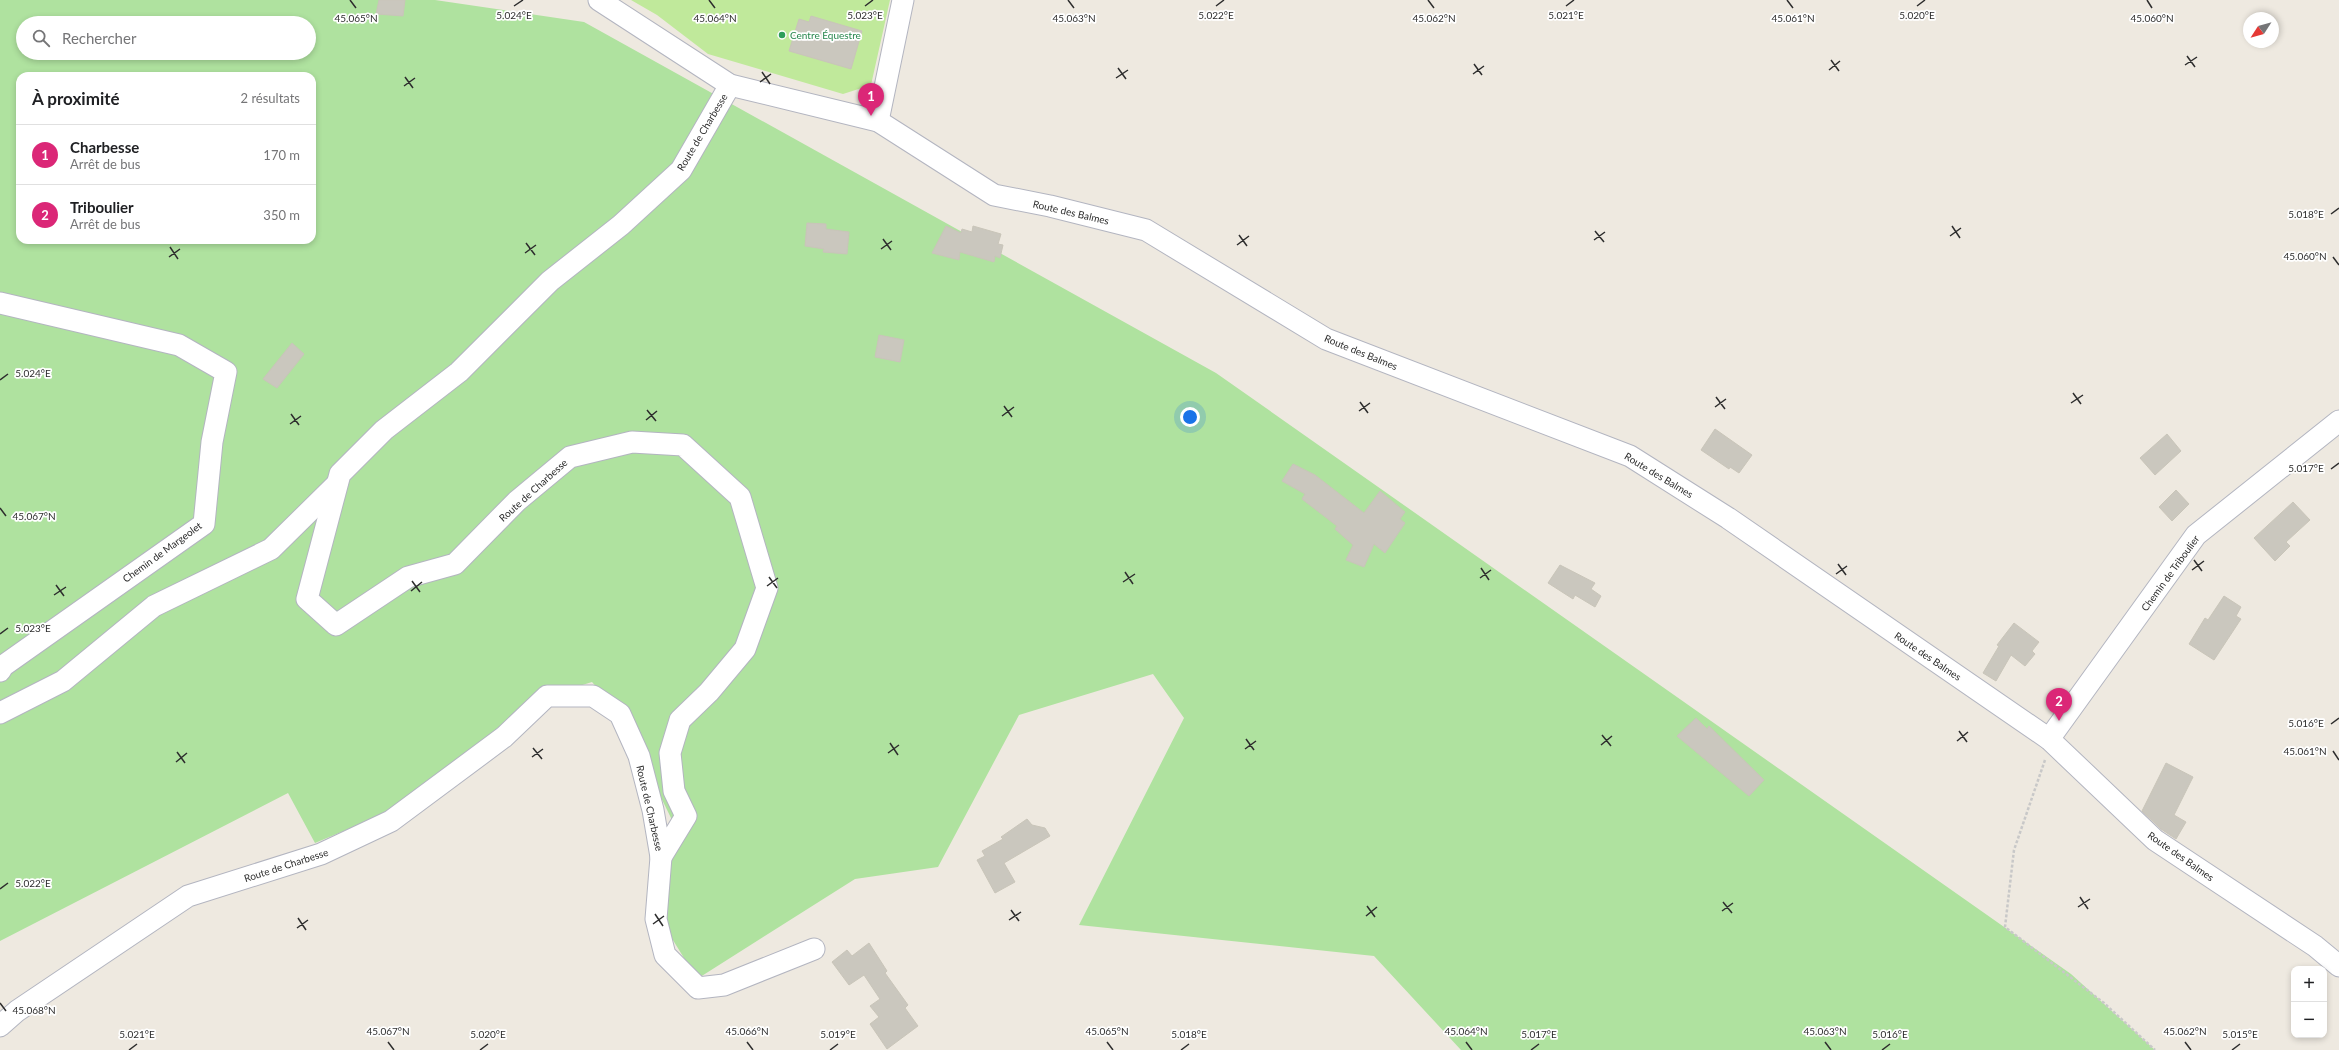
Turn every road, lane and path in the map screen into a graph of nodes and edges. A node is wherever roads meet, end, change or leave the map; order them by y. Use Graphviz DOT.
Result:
graph roads {
  1 [pos="599,0"];
  2 [pos="903,0"];
  3 [pos="730,85"];
  4 [pos="878,121"];
  5 [pos="0,303"];
  6 [pos="2339,421"];
  7 [pos="337,484"];
  8 [pos="0,671"];
  9 [pos="0,713"];
  10 [pos="2048,748"];
  11 [pos="661,857"];
  12 [pos="814,949"];
  13 [pos="2339,966"];
  14 [pos="0,1026"];
  15 [pos="2155,1050"];
  1 -- 3 [label="street, Route des Balmes"];
  2 -- 4 [label="street"];
  3 -- 4 [label="street, Route des Balmes"];
  3 -- 7 [label="street, Route de Charbesse"];
  4 -- 10 [label="street, Route des Balmes"];
  5 -- 8 [label="street, Chemin de Margeolet"];
  6 -- 10 [label="street, Chemin de Triboulier"];
  7 -- 9 [label="street"];
  7 -- 11 [label="street, Route de Charbesse"];
  10 -- 13 [label="street, Route des Balmes"];
  10 -- 15 [label="path"];
  11 -- 12 [label="street"];
  11 -- 14 [label="street, Route de Charbesse"];
}
